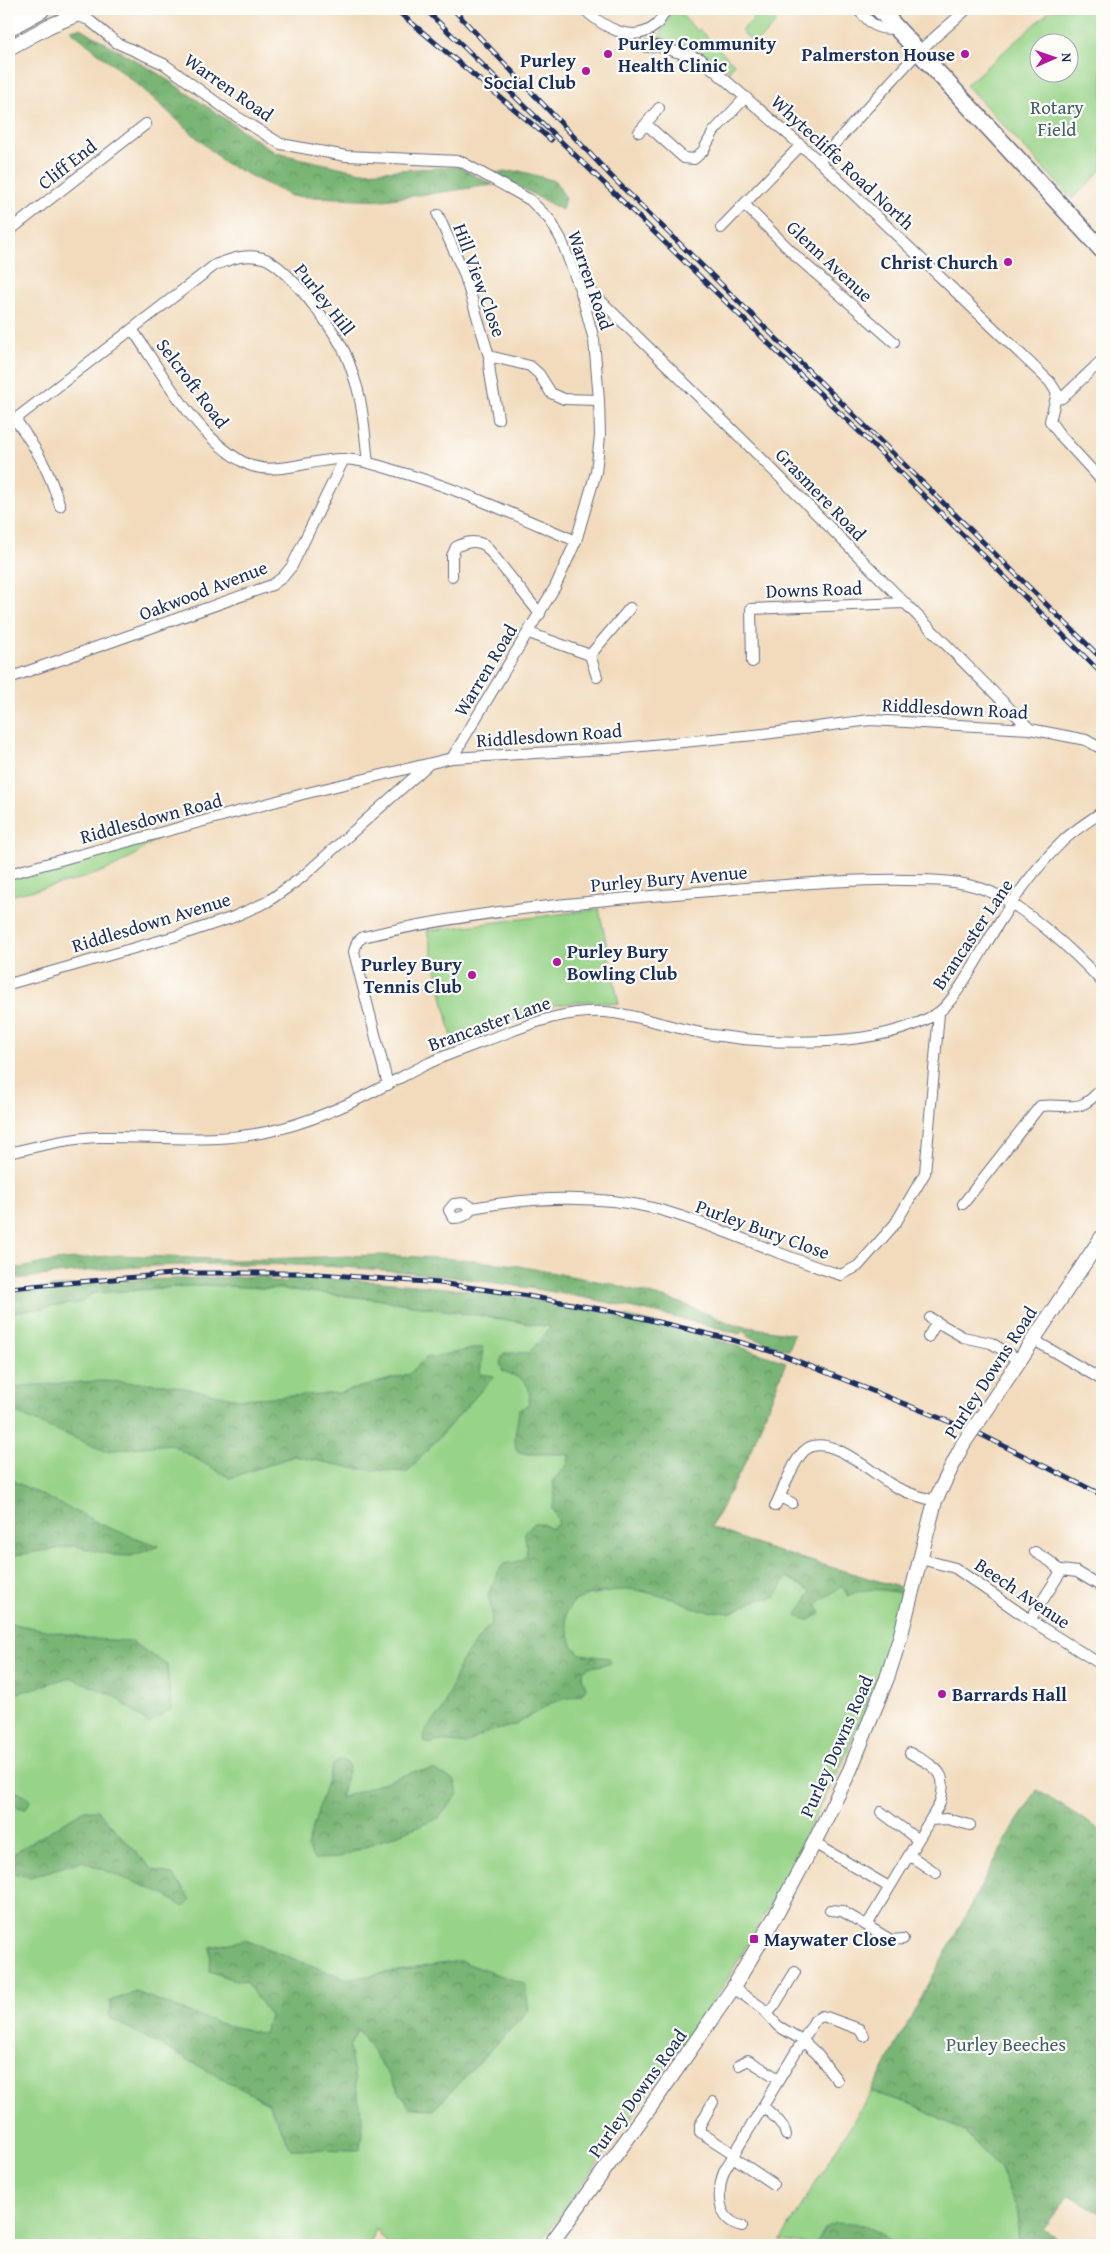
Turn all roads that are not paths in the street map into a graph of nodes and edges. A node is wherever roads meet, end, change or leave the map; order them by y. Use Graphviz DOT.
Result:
graph roads {
  1 [pos="40,9"];
  2 [pos="584,9"];
  3 [pos="666,9"];
  4 [pos="857,9"];
  5 [pos="880,9"];
  6 [pos="967,9"];
  7 [pos="76,15"];
  8 [pos="9,26"];
  9 [pos="896,28"];
  10 [pos="646,47"];
  11 [pos="11,49"];
  12 [pos="919,51"];
  13 [pos="746,97"];
  14 [pos="659,108"];
  15 [pos="146,124"];
  16 [pos="802,145"];
  17 [pos="820,161"];
  18 [pos="744,204"];
  19 [pos="438,215"];
  20 [pos="721,228"];
  21 [pos="9,231"];
  22 [pos="1102,250"];
  23 [pos="581,292"];
  24 [pos="132,329"];
  25 [pos="894,342"];
  26 [pos="489,356"];
  27 [pos="1102,360"];
  28 [pos="1056,399"];
  29 [pos="599,400"];
  30 [pos="498,419"];
  31 [pos="12,421"];
  32 [pos="344,459"];
  33 [pos="368,463"];
  34 [pos="1102,481"];
  35 [pos="60,506"];
  36 [pos="576,541"];
  37 [pos="452,576"];
  38 [pos="903,603"];
  39 [pos="630,608"];
  40 [pos="540,614"];
  41 [pos="528,633"];
  42 [pos="590,655"];
  43 [pos="752,662"];
  44 [pos="597,677"];
  45 [pos="9,678"];
  46 [pos="1030,729"];
  47 [pos="1102,749"];
  48 [pos="452,758"];
  49 [pos="432,762"];
  50 [pos="1102,812"];
  51 [pos="9,874"];
  52 [pos="1012,903"];
  53 [pos="1102,982"];
  54 [pos="9,984"];
  55 [pos="939,1013"];
  56 [pos="388,1085"];
  57 [pos="1102,1088"];
  58 [pos="9,1153"];
  59 [pos="963,1204"];
  60 [pos="472,1208"];
  61 [pos="1102,1237"];
  62 [pos="928,1337"];
  63 [pos="1034,1340"];
  64 [pos="1020,1362"];
  65 [pos="1102,1380"];
  66 [pos="935,1501"];
  67 [pos="792,1503"];
  68 [pos="1035,1552"];
  69 [pos="921,1559"];
  70 [pos="1060,1572"];
  71 [pos="1102,1587"];
  72 [pos="1030,1620"];
  73 [pos="1102,1665"];
  74 [pos="910,1753"];
  75 [pos="882,1812"];
  76 [pos="930,1820"];
  77 [pos="970,1825"];
  78 [pos="918,1840"];
  79 [pos="814,1843"];
  80 [pos="909,1855"];
  81 [pos="936,1872"];
  82 [pos="889,1887"];
  83 [pos="830,1910"];
  84 [pos="867,1925"];
  85 [pos="903,1939"];
  86 [pos="795,1972"];
  87 [pos="733,1988"];
  88 [pos="767,2014"];
  89 [pos="864,2036"];
  90 [pos="802,2040"];
  91 [pos="739,2066"];
  92 [pos="779,2079"];
  93 [pos="837,2080"];
  94 [pos="713,2102"];
  95 [pos="763,2106"];
  96 [pos="786,2135"];
  97 [pos="734,2155"];
  98 [pos="773,2184"];
  99 [pos="742,2226"];
  100 [pos="550,2245"];
  1 -- 8 [label="highway"];
  2 -- 3 [label="street"];
  4 -- 9 [label="street"];
  5 -- 9 [label="main road"];
  6 -- 12 [label="street"];
  7 -- 11 [label="street"];
  7 -- 23 [label="street, Warren Road"];
  9 -- 12 [label="main road"];
  10 -- 13 [label="street, Whytecliffe Road North"];
  12 -- 17 [label="street"];
  12 -- 22 [label="main road"];
  13 -- 14 [label="street"];
  13 -- 16 [label="street, Whytecliffe Road North"];
  15 -- 21 [label="street, Cliff End"];
  16 -- 17 [label="street, Whytecliffe Road North"];
  16 -- 18 [label="street"];
  17 -- 28 [label="street, Whytecliffe Road North"];
  18 -- 20 [label="street"];
  18 -- 25 [label="street, Glenn Avenue"];
  19 -- 26 [label="street, Hill View Close"];
  23 -- 29 [label="street, Warren Road"];
  23 -- 38 [label="street, Grasmere Road"];
  24 -- 31 [label="street, Selcroft Road"];
  24 -- 32 [label="street, Selcroft Road"];
  24 -- 33 [label="street, Purley Hill"];
  26 -- 29 [label="street, Hill View Close"];
  26 -- 30 [label="street, Hill View Close"];
  27 -- 28 [label="street"];
  28 -- 34 [label="street"];
  29 -- 36 [label="street, Warren Road"];
  31 -- 35 [label="street"];
  32 -- 33 [label="street, Selcroft Road"];
  32 -- 45 [label="street, Oakwood Avenue"];
  33 -- 36 [label="street, Selcroft Road"];
  36 -- 40 [label="street, Warren Road"];
  37 -- 40 [label="street"];
  38 -- 43 [label="street, Downs Road"];
  38 -- 46 [label="street, Grasmere Road"];
  39 -- 42 [label="street"];
  40 -- 41 [label="street, Warren Road"];
  41 -- 42 [label="street"];
  41 -- 48 [label="street, Warren Road"];
  42 -- 44 [label="street"];
  46 -- 47 [label="street, Riddlesdown Road"];
  46 -- 48 [label="street, Riddlesdown Road"];
  48 -- 49 [label="street, Riddlesdown Road"];
  49 -- 51 [label="street, Riddlesdown Road"];
  49 -- 54 [label="street, Riddlesdown Avenue"];
  50 -- 52 [label="street, Brancaster Lane"];
  52 -- 53 [label="street, Purley Bury Avenue"];
  52 -- 55 [label="street, Brancaster Lane"];
  52 -- 56 [label="street, Purley Bury Avenue"];
  55 -- 56 [label="street, Brancaster Lane"];
  55 -- 60 [label="street, Purley Bury Close"];
  56 -- 58 [label="street, Brancaster Lane"];
  57 -- 59 [label="street"];
  61 -- 63 [label="street, Purley Downs Road"];
  62 -- 64 [label="street"];
  63 -- 64 [label="street, Purley Downs Road"];
  63 -- 65 [label="street"];
  64 -- 66 [label="street, Purley Downs Road, bridge"];
  66 -- 67 [label="street"];
  66 -- 69 [label="street, Purley Downs Road"];
  68 -- 70 [label="street"];
  69 -- 72 [label="street, Beech Avenue"];
  69 -- 79 [label="street, Purley Downs Road"];
  70 -- 71 [label="street"];
  70 -- 72 [label="street"];
  72 -- 73 [label="street, Beech Avenue"];
  74 -- 76 [label="street"];
  75 -- 78 [label="street"];
  76 -- 77 [label="street"];
  76 -- 78 [label="street"];
  78 -- 80 [label="street"];
  79 -- 82 [label="street"];
  79 -- 87 [label="street, Purley Downs Road"];
  80 -- 81 [label="street"];
  80 -- 82 [label="street"];
  82 -- 84 [label="street"];
  83 -- 84 [label="street"];
  84 -- 85 [label="street"];
  86 -- 88 [label="street"];
  87 -- 88 [label="street"];
  87 -- 100 [label="street, Purley Downs Road"];
  88 -- 90 [label="street"];
  89 -- 90 [label="street"];
  90 -- 92 [label="street"];
  90 -- 93 [label="street"];
  91 -- 92 [label="street"];
  92 -- 95 [label="street"];
  94 -- 97 [label="street"];
  95 -- 96 [label="street"];
  95 -- 97 [label="street"];
  97 -- 98 [label="street"];
  97 -- 99 [label="street"];
}
